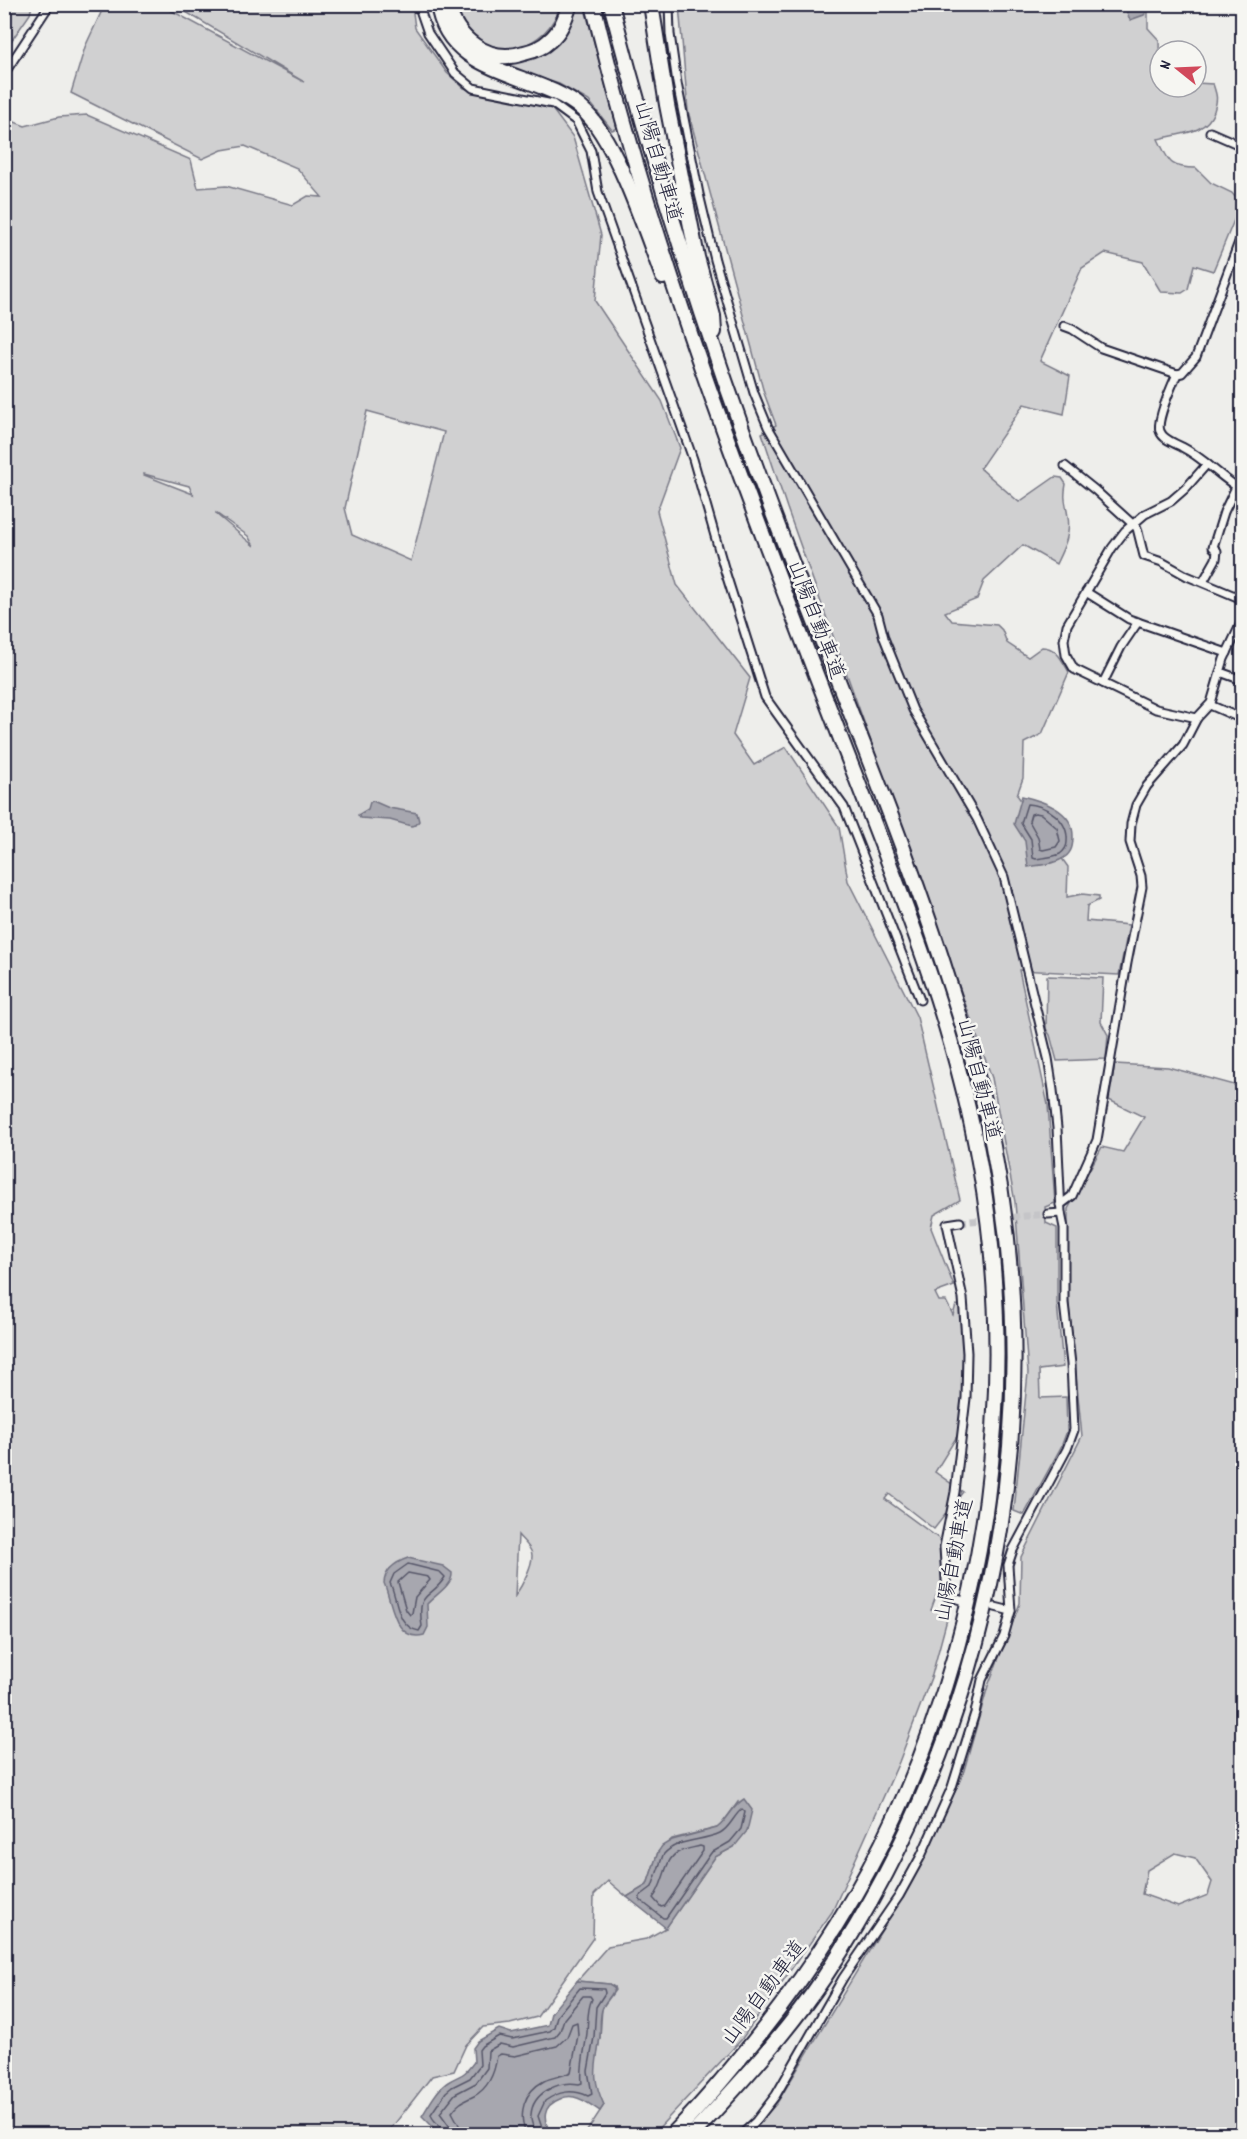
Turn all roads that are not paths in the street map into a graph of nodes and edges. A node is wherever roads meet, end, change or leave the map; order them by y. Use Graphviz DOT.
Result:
graph roads {
  1 [pos="50,4"];
  2 [pos="418,4"];
  3 [pos="438,4"];
  4 [pos="447,4"];
  5 [pos="570,4"];
  6 [pos="593,4"];
  7 [pos="611,4"];
  8 [pos="651,4"];
  9 [pos="669,4"];
  10 [pos="4,74"];
  11 [pos="1210,132"];
  12 [pos="1242,146"];
  13 [pos="1242,234"];
  14 [pos="1064,326"];
  15 [pos="715,351"];
  16 [pos="1177,374"];
  17 [pos="729,440"];
  18 [pos="1207,464"];
  19 [pos="1065,466"];
  20 [pos="1239,489"];
  21 [pos="1133,524"];
  22 [pos="1203,582"];
  23 [pos="1086,592"];
  24 [pos="1242,599"];
  25 [pos="1242,621"];
  26 [pos="1138,622"];
  27 [pos="1240,632"];
  28 [pos="1227,653"];
  29 [pos="1220,672"];
  30 [pos="1242,680"];
  31 [pos="1103,683"];
  32 [pos="1210,705"];
  33 [pos="1242,717"];
  34 [pos="1197,718"];
  35 [pos="920,1000"];
  36 [pos="1060,1205"];
  37 [pos="1060,1213"];
  38 [pos="1048,1214"];
  39 [pos="960,1222"];
  40 [pos="961,1600"];
  41 [pos="996,1607"];
  42 [pos="1011,1611"];
  43 [pos="673,2134"];
  44 [pos="693,2134"];
  45 [pos="742,2134"];
  1 -- 10 [label="street"];
  2 -- 35 [label="street"];
  3 -- 17 [label="highway"];
  4 -- 5 [label="highway"];
  6 -- 17 [label="highway, 山陽自動車道"];
  7 -- 15 [label="highway, 山陽自動車道"];
  8 -- 15 [label="highway"];
  9 -- 36 [label="street"];
  11 -- 12 [label="street"];
  13 -- 16 [label="street"];
  14 -- 16 [label="street"];
  15 -- 44 [label="highway, 山陽自動車道"];
  16 -- 18 [label="street"];
  17 -- 43 [label="highway, 山陽自動車道"];
  18 -- 20 [label="street"];
  18 -- 21 [label="street"];
  19 -- 21 [label="street"];
  20 -- 22 [label="street"];
  21 -- 22 [label="street"];
  21 -- 23 [label="street"];
  22 -- 24 [label="street"];
  23 -- 26 [label="street"];
  23 -- 31 [label="street"];
  25 -- 27 [label="street"];
  26 -- 28 [label="street"];
  26 -- 31 [label="street"];
  27 -- 28 [label="street"];
  28 -- 29 [label="street"];
  29 -- 30 [label="street"];
  29 -- 32 [label="street"];
  31 -- 34 [label="street"];
  32 -- 33 [label="street"];
  32 -- 34 [label="street"];
  34 -- 36 [label="street"];
  36 -- 37 [label="street"];
  37 -- 38 [label="street"];
  37 -- 42 [label="street"];
  39 -- 40 [label="street"];
  41 -- 42 [label="street"];
  42 -- 45 [label="street"];
}
